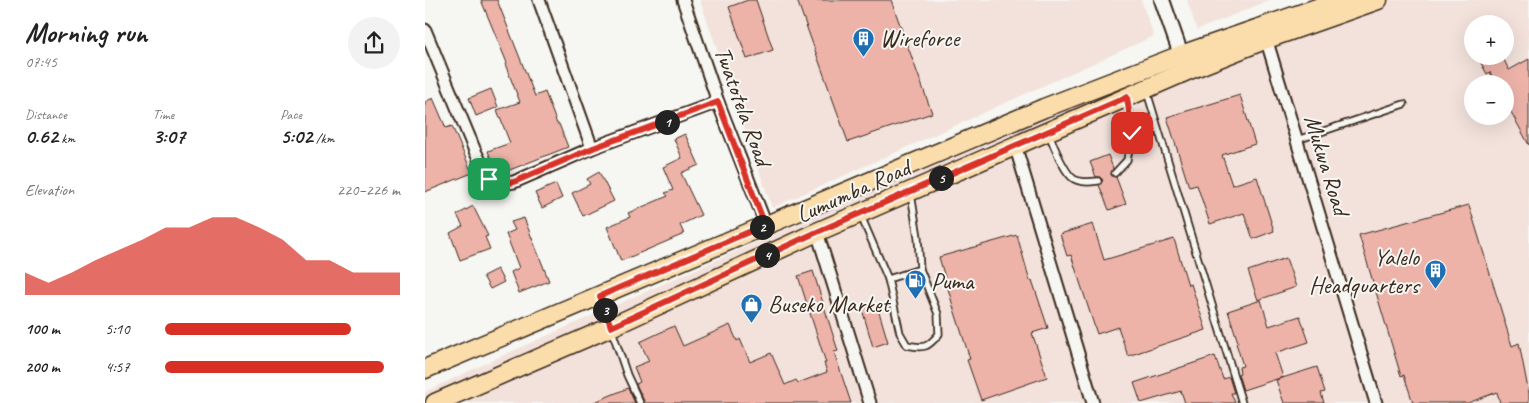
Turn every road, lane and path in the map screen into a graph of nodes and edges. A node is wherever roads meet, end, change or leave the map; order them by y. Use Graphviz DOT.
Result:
graph roads {
  1 [pos="539,0"];
  2 [pos="683,0"];
  3 [pos="1161,0"];
  4 [pos="1340,0"];
  5 [pos="1378,0"];
  6 [pos="425,30"];
  7 [pos="1265,33"];
  8 [pos="1184,63"];
  9 [pos="1146,88"];
  10 [pos="1127,97"];
  11 [pos="718,102"];
  12 [pos="1404,104"];
  13 [pos="1047,131"];
  14 [pos="1297,140"];
  15 [pos="1015,145"];
  16 [pos="593,148"];
  17 [pos="1115,173"];
  18 [pos="1098,181"];
  19 [pos="910,192"];
  20 [pos="860,214"];
  21 [pos="765,225"];
  22 [pos="817,232"];
  23 [pos="920,270"];
  24 [pos="888,279"];
  25 [pos="600,296"];
  26 [pos="611,327"];
  27 [pos="425,370"];
  28 [pos="435,403"];
  29 [pos="640,403"];
  30 [pos="870,403"];
  31 [pos="1093,403"];
  32 [pos="1242,403"];
  33 [pos="1376,403"];
  1 -- 16 [label="street"];
  2 -- 11 [label="street, Twatotela Road"];
  3 -- 8 [label="street"];
  4 -- 7 [label="main road, Lumumba Road"];
  5 -- 7 [label="main road, Lumumba Road"];
  6 -- 16 [label="street"];
  7 -- 8 [label="main road, Lumumba Road"];
  7 -- 14 [label="street, Mukwa Road"];
  8 -- 9 [label="main road, Lumumba Road"];
  8 -- 21 [label="main road, Lumumba Road"];
  9 -- 10 [label="main road, Lumumba Road"];
  9 -- 32 [label="lane"];
  10 -- 13 [label="main road, Lumumba Road"];
  10 -- 17 [label="lane"];
  11 -- 16 [label="street"];
  11 -- 21 [label="street, Twatotela Road"];
  12 -- 14 [label="lane"];
  13 -- 15 [label="main road, Lumumba Road"];
  13 -- 18 [label="lane"];
  14 -- 33 [label="street, Mukwa Road"];
  15 -- 19 [label="main road, Lumumba Road"];
  15 -- 31 [label="street"];
  19 -- 20 [label="main road, Lumumba Road"];
  19 -- 23 [label="lane"];
  20 -- 22 [label="main road, Lumumba Road"];
  20 -- 24 [label="lane"];
  21 -- 25 [label="main road, Lumumba Road"];
  22 -- 26 [label="main road, Lumumba Road"];
  22 -- 30 [label="street"];
  23 -- 24 [label="lane"];
  23 -- 24 [label="lane"];
  25 -- 26 [label="lane"];
  25 -- 27 [label="main road, Lumumba Road"];
  26 -- 28 [label="main road, Lumumba Road"];
  26 -- 29 [label="lane"];
}
